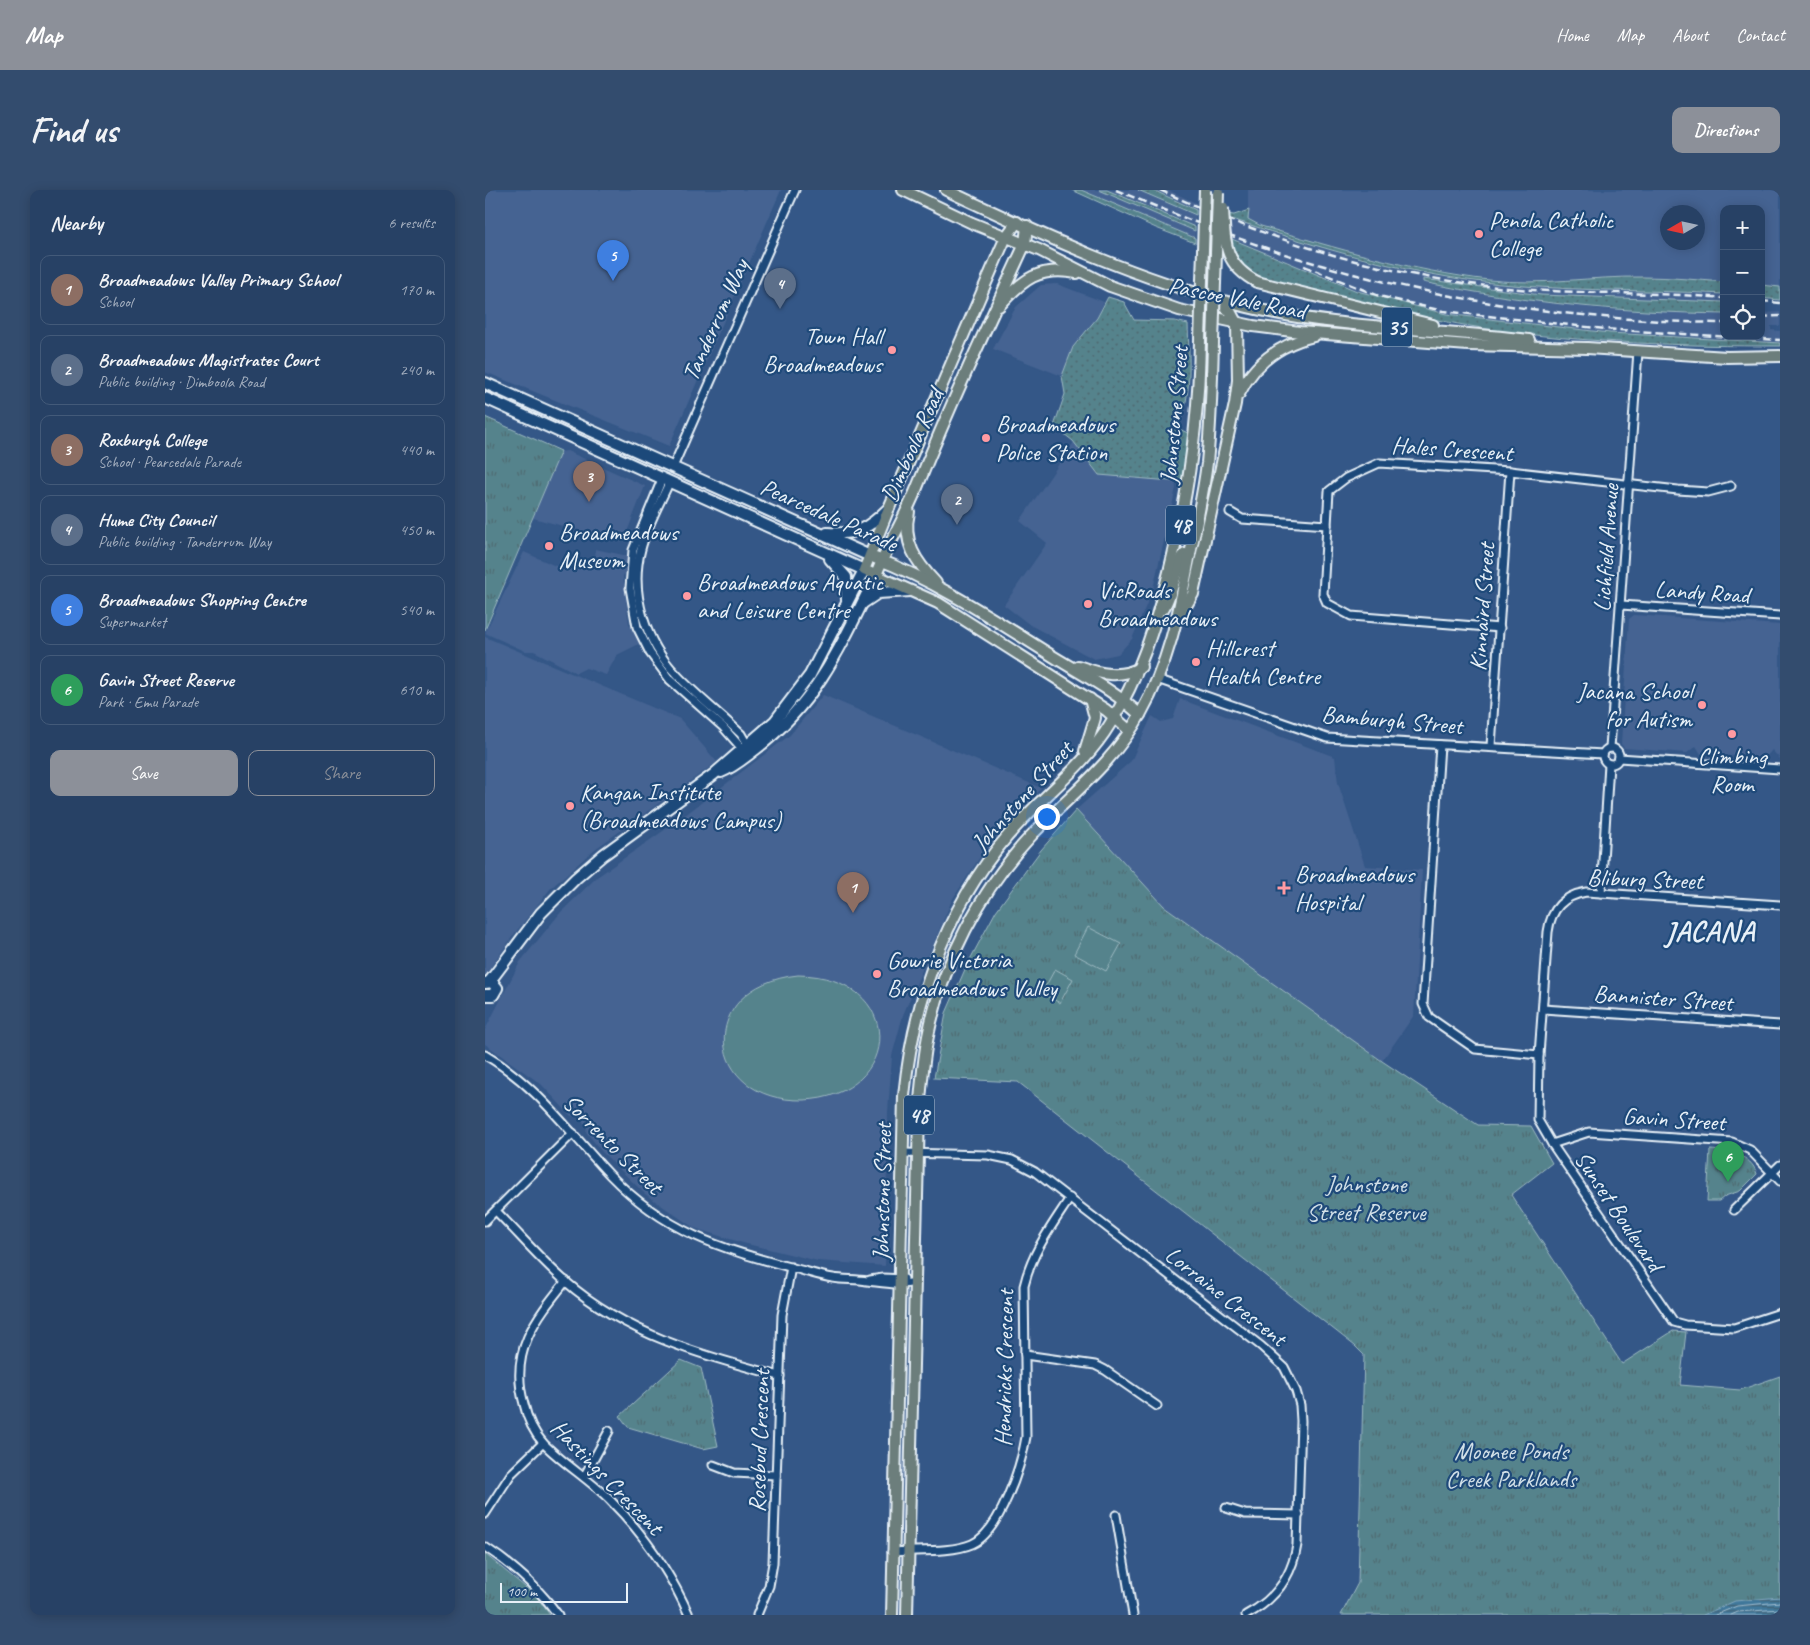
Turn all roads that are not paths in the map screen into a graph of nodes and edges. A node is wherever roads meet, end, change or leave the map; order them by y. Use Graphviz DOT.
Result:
graph roads {
  1 [pos="795,190"];
  2 [pos="903,190"];
  3 [pos="947,190"];
  4 [pos="1205,190"];
  5 [pos="1218,192"];
  6 [pos="1022,224"];
  7 [pos="1006,237"];
  8 [pos="1025,244"];
  9 [pos="1087,276"];
  10 [pos="1209,296"];
  11 [pos="992,315"];
  12 [pos="1237,324"];
  13 [pos="1465,332"];
  14 [pos="1322,334"];
  15 [pos="1587,348"];
  16 [pos="1638,351"];
  17 [pos="1780,356"];
  18 [pos="485,383"];
  19 [pos="485,398"];
  20 [pos="1235,404"];
  21 [pos="673,467"];
  22 [pos="1510,471"];
  23 [pos="665,481"];
  24 [pos="1629,484"];
  25 [pos="1731,486"];
  26 [pos="910,504"];
  27 [pos="889,508"];
  28 [pos="1230,512"];
  29 [pos="1327,525"];
  30 [pos="818,532"];
  31 [pos="824,553"];
  32 [pos="1190,555"];
  33 [pos="870,556"];
  34 [pos="882,560"];
  35 [pos="864,570"];
  36 [pos="876,575"];
  37 [pos="941,588"];
  38 [pos="914,590"];
  39 [pos="862,603"];
  40 [pos="1621,605"];
  41 [pos="845,611"];
  42 [pos="1158,616"];
  43 [pos="1780,616"];
  44 [pos="1006,627"];
  45 [pos="1500,628"];
  46 [pos="1175,632"];
  47 [pos="997,641"];
  48 [pos="1058,660"];
  49 [pos="1141,667"];
  50 [pos="810,675"];
  51 [pos="1157,678"];
  52 [pos="821,680"];
  53 [pos="1090,699"];
  54 [pos="1124,700"];
  55 [pos="1140,715"];
  56 [pos="1115,716"];
  57 [pos="1130,731"];
  58 [pos="1440,745"];
  59 [pos="1491,746"];
  60 [pos="1610,748"];
  61 [pos="747,749"];
  62 [pos="1603,754"];
  63 [pos="1619,758"];
  64 [pos="1609,764"];
  65 [pos="1077,767"];
  66 [pos="1780,769"];
  67 [pos="1601,892"];
  68 [pos="1780,905"];
  69 [pos="488,982"];
  70 [pos="487,999"];
  71 [pos="1543,1009"];
  72 [pos="915,1022"];
  73 [pos="931,1025"];
  74 [pos="1780,1025"];
  75 [pos="485,1055"];
  76 [pos="1539,1055"];
  77 [pos="573,1133"];
  78 [pos="1552,1144"];
  79 [pos="903,1153"];
  80 [pos="918,1153"];
  81 [pos="1780,1165"];
  82 [pos="1772,1173"];
  83 [pos="1780,1181"];
  84 [pos="1070,1198"];
  85 [pos="1734,1210"];
  86 [pos="495,1211"];
  87 [pos="485,1221"];
  88 [pos="791,1267"];
  89 [pos="565,1282"];
  90 [pos="900,1282"];
  91 [pos="915,1282"];
  92 [pos="1780,1313"];
  93 [pos="1025,1355"];
  94 [pos="780,1376"];
  95 [pos="1157,1406"];
  96 [pos="609,1431"];
  97 [pos="543,1443"];
  98 [pos="713,1465"];
  99 [pos="776,1475"];
  100 [pos="584,1477"];
  101 [pos="1225,1508"];
  102 [pos="485,1514"];
  103 [pos="1116,1515"];
  104 [pos="1299,1515"];
  105 [pos="485,1548"];
  106 [pos="907,1551"];
  107 [pos="892,1552"];
  108 [pos="558,1615"];
  109 [pos="689,1615"];
  110 [pos="757,1615"];
  111 [pos="892,1615"];
  112 [pos="907,1615"];
  113 [pos="1133,1615"];
  114 [pos="1246,1615"];
  1 -- 21 [label="street, Tanderrum Way"];
  2 -- 7 [label="main road, Pascoe Vale Road / 35"];
  3 -- 6 [label="main road, Pascoe Vale Road / 35"];
  4 -- 42 [label="main road, Johnstone Street / 48, bridge"];
  5 -- 13 [label="main road, bridge"];
  5 -- 32 [label="main road, Johnstone Street / 48, bridge"];
  6 -- 7 [label="main road, Dimboola Road"];
  6 -- 8 [label="main road, Dimboola Road"];
  6 -- 10 [label="main road, Pascoe Vale Road / 35"];
  7 -- 8 [label="main road, Pascoe Vale Road / 35"];
  7 -- 27 [label="main road, Dimboola Road"];
  8 -- 9 [label="main road, Pascoe Vale Road / 35"];
  8 -- 11 [label="main road, Dimboola Road"];
  9 -- 11 [label="main road"];
  9 -- 12 [label="main road, Pascoe Vale Road / 35"];
  10 -- 12 [label="main road"];
  10 -- 13 [label="main road, Pascoe Vale Road / 35"];
  11 -- 26 [label="main road, Dimboola Road"];
  12 -- 14 [label="main road, Pascoe Vale Road / 35"];
  12 -- 20 [label="main road"];
  13 -- 15 [label="main road, Pascoe Vale Road / 35"];
  14 -- 15 [label="main road, Pascoe Vale Road / 35"];
  14 -- 20 [label="main road"];
  15 -- 16 [label="main road, Pascoe Vale Road / 35"];
  16 -- 17 [label="main road, Pascoe Vale Road / 35"];
  16 -- 24 [label="street, Lichfield Avenue"];
  18 -- 21 [label="street, Pearcedale Parade"];
  19 -- 23 [label="street, Pearcedale Parade"];
  20 -- 46 [label="main road"];
  21 -- 23 [label="street, Tanderrum Way"];
  21 -- 30 [label="street, Pearcedale Parade"];
  22 -- 24 [label="street, Hales Crescent"];
  22 -- 29 [label="street, Hales Crescent"];
  22 -- 45 [label="street, Kinnaird Street"];
  23 -- 31 [label="street, Pearcedale Parade"];
  23 -- 61 [label="street, Tanderrum Way"];
  24 -- 25 [label="street, Hales Crescent"];
  24 -- 40 [label="street, Lichfield Avenue"];
  26 -- 34 [label="main road, Dimboola Road"];
  26 -- 37 [label="main road"];
  27 -- 30 [label="street"];
  27 -- 33 [label="main road, Dimboola Road"];
  28 -- 29 [label="street"];
  29 -- 45 [label="street, Hales Crescent"];
  30 -- 33 [label="street, Pearcedale Parade"];
  31 -- 35 [label="street, Pearcedale Parade"];
  31 -- 41 [label="street"];
  32 -- 42 [label="main road"];
  32 -- 46 [label="main road, Johnstone Street / 48"];
  33 -- 34 [label="main road, Pearcedale Parade"];
  33 -- 35 [label="main road, Dimboola Road"];
  34 -- 36 [label="main road, Dimboola Road"];
  34 -- 37 [label="main road, Pearcedale Parade"];
  35 -- 36 [label="main road, Pearcedale Parade"];
  35 -- 41 [label="street, Dimboola Road"];
  36 -- 38 [label="main road, Pearcedale Parade"];
  36 -- 39 [label="street, Dimboola Road"];
  37 -- 44 [label="main road, Pearcedale Parade"];
  38 -- 39 [label="street"];
  38 -- 47 [label="main road, Pearcedale Parade"];
  39 -- 52 [label="street, Dimboola Road"];
  40 -- 43 [label="street, Landy Road"];
  40 -- 60 [label="street, Lichfield Avenue"];
  41 -- 50 [label="street, Dimboola Road"];
  42 -- 49 [label="main road, Johnstone Street / 48"];
  44 -- 47 [label="main road"];
  44 -- 48 [label="main road, Pearcedale Parade"];
  45 -- 59 [label="street, Kinnaird Street"];
  46 -- 51 [label="main road, Johnstone Street / 48"];
  47 -- 53 [label="main road, Pearcedale Parade"];
  48 -- 49 [label="main road"];
  48 -- 54 [label="main road, Pearcedale Parade"];
  49 -- 54 [label="main road, Johnstone Street / 48"];
  50 -- 52 [label="street"];
  50 -- 61 [label="street, Dimboola Road"];
  51 -- 55 [label="main road, Johnstone Street / 48"];
  51 -- 58 [label="street, Bamburgh Street"];
  52 -- 61 [label="street, Dimboola Road"];
  53 -- 56 [label="main road, Pearcedale Parade"];
  53 -- 65 [label="main road"];
  54 -- 55 [label="main road, Pearcedale Parade"];
  54 -- 56 [label="main road, Johnstone Street / 48"];
  55 -- 57 [label="main road, Johnstone Street / 48"];
  56 -- 57 [label="main road, Pearcedale Parade"];
  56 -- 65 [label="main road, Johnstone Street / 48"];
  57 -- 73 [label="main road, Johnstone Street / 48"];
  58 -- 59 [label="street, Bamburgh Street"];
  58 -- 76 [label="street"];
  59 -- 62 [label="street, Bamburgh Street"];
  60 -- 62 [label="street"];
  60 -- 63 [label="street"];
  61 -- 69 [label="street, Dimboola Road"];
  62 -- 64 [label="street"];
  63 -- 64 [label="street"];
  63 -- 66 [label="street"];
  64 -- 67 [label="street"];
  65 -- 72 [label="main road, Johnstone Street / 48"];
  67 -- 68 [label="street, Bliburg Street"];
  67 -- 71 [label="street, Bliburg Street"];
  69 -- 70 [label="street, Dimboola Road"];
  71 -- 74 [label="street, Bannister Street"];
  71 -- 76 [label="street, Sunset Boulevard"];
  72 -- 73 [label="main road"];
  72 -- 79 [label="main road, Johnstone Street / 48"];
  73 -- 80 [label="main road, Johnstone Street / 48"];
  75 -- 77 [label="street, Sorrento Street"];
  76 -- 78 [label="street, Sunset Boulevard"];
  77 -- 86 [label="street"];
  77 -- 88 [label="street, Sorrento Street"];
  78 -- 82 [label="street, Gavin Street"];
  78 -- 92 [label="street, Sunset Boulevard"];
  79 -- 80 [label="street, Lorraine Crescent"];
  79 -- 90 [label="main road, Johnstone Street / 48"];
  80 -- 84 [label="street, Lorraine Crescent"];
  80 -- 91 [label="main road, Johnstone Street / 48"];
  81 -- 82 [label="street"];
  82 -- 83 [label="street, Gavin Street"];
  82 -- 85 [label="street"];
  84 -- 93 [label="street, Hendricks Crescent"];
  84 -- 104 [label="street, Lorraine Crescent"];
  86 -- 87 [label="street"];
  86 -- 89 [label="street"];
  88 -- 90 [label="street, Sorrento Street"];
  88 -- 94 [label="street, Rosebud Crescent"];
  89 -- 94 [label="street"];
  89 -- 97 [label="street, Hastings Crescent"];
  90 -- 91 [label="street, Sorrento Street"];
  90 -- 107 [label="main road, Johnstone Street / 48"];
  91 -- 106 [label="main road, Johnstone Street / 48"];
  93 -- 95 [label="street"];
  93 -- 106 [label="street, Hendricks Crescent"];
  94 -- 99 [label="street, Rosebud Crescent"];
  96 -- 100 [label="street"];
  97 -- 100 [label="street, Hastings Crescent"];
  97 -- 102 [label="street"];
  98 -- 99 [label="street"];
  99 -- 110 [label="street, Rosebud Crescent"];
  100 -- 109 [label="street, Hastings Crescent"];
  101 -- 104 [label="street"];
  103 -- 113 [label="street"];
  104 -- 114 [label="street, Lorraine Crescent"];
  105 -- 108 [label="street"];
  106 -- 107 [label="street, Hendricks Crescent"];
  106 -- 112 [label="main road, Johnstone Street / 48"];
  107 -- 111 [label="main road, Johnstone Street / 48"];
}
